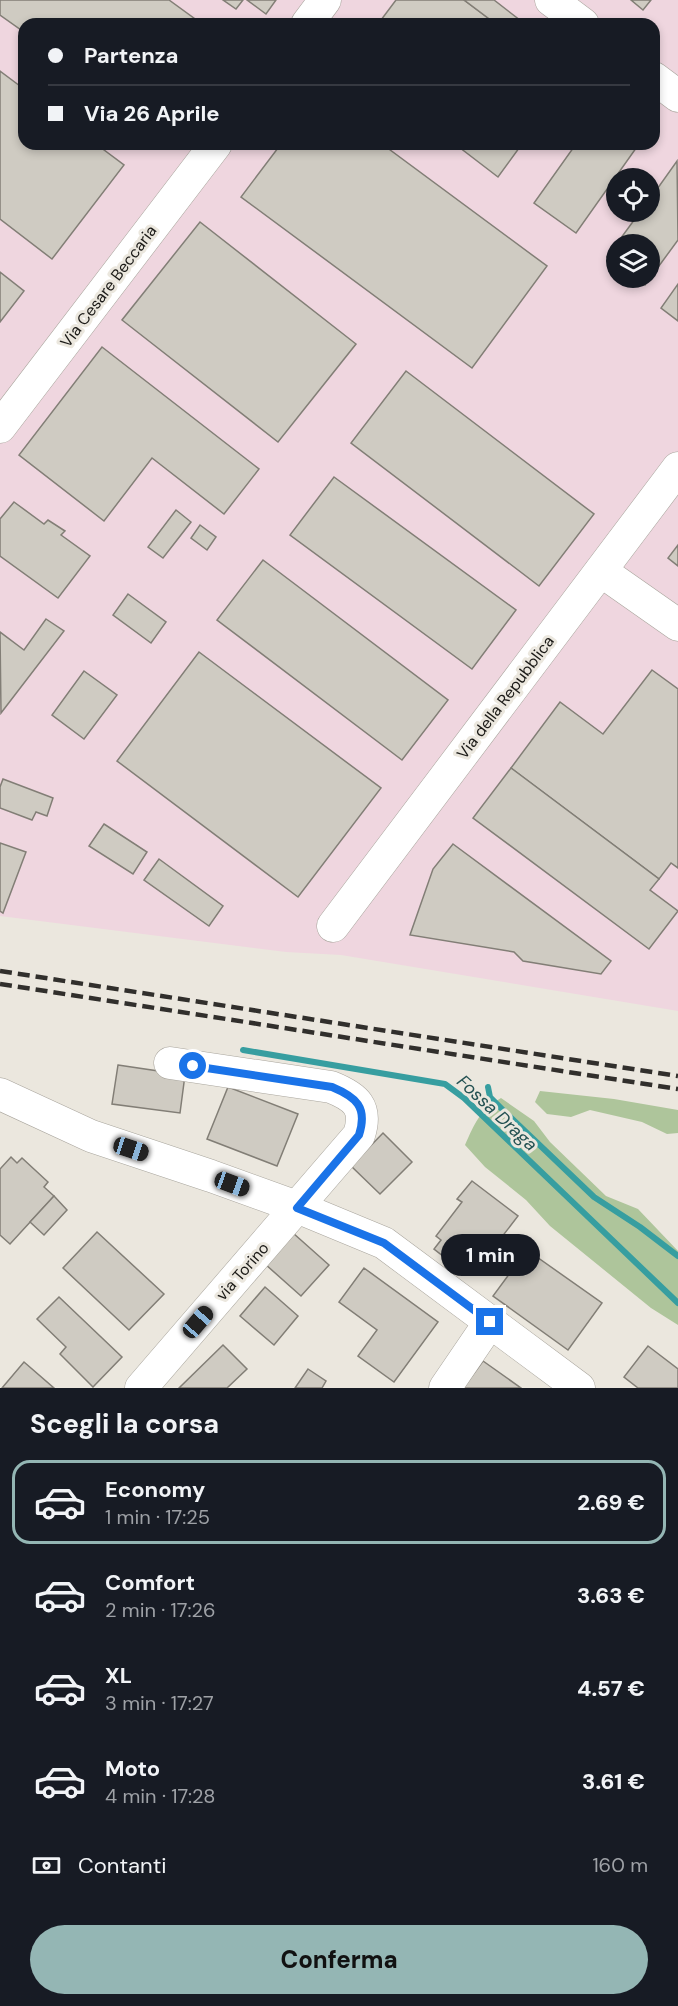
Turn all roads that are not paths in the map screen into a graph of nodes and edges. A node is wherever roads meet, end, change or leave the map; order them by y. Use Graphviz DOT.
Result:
graph roads {
  1 [pos="325,0"];
  2 [pos="551,0"];
  3 [pos="312,18"];
  4 [pos="575,18"];
  5 [pos="660,82"];
  6 [pos="678,96"];
  7 [pos="211,150"];
  8 [pos="0,427"];
  9 [pos="678,468"];
  10 [pos="601,571"];
  11 [pos="678,625"];
  12 [pos="333,926"];
  13 [pos="170,1062"];
  14 [pos="0,1094"];
  15 [pos="297,1208"];
  16 [pos="490,1322"];
  17 [pos="141,1388"];
  18 [pos="445,1388"];
  19 [pos="579,1388"];
  1 -- 3 [label="street"];
  2 -- 4 [label="street"];
  5 -- 6 [label="street"];
  7 -- 8 [label="street, Via Cesare Beccaria"];
  9 -- 10 [label="street, Via della Repubblica"];
  10 -- 11 [label="street"];
  10 -- 12 [label="street, Via della Repubblica"];
  13 -- 15 [label="street, via Torino"];
  14 -- 15 [label="street"];
  15 -- 16 [label="street"];
  15 -- 17 [label="street, via Torino"];
  16 -- 18 [label="street"];
  16 -- 19 [label="street"];
}
